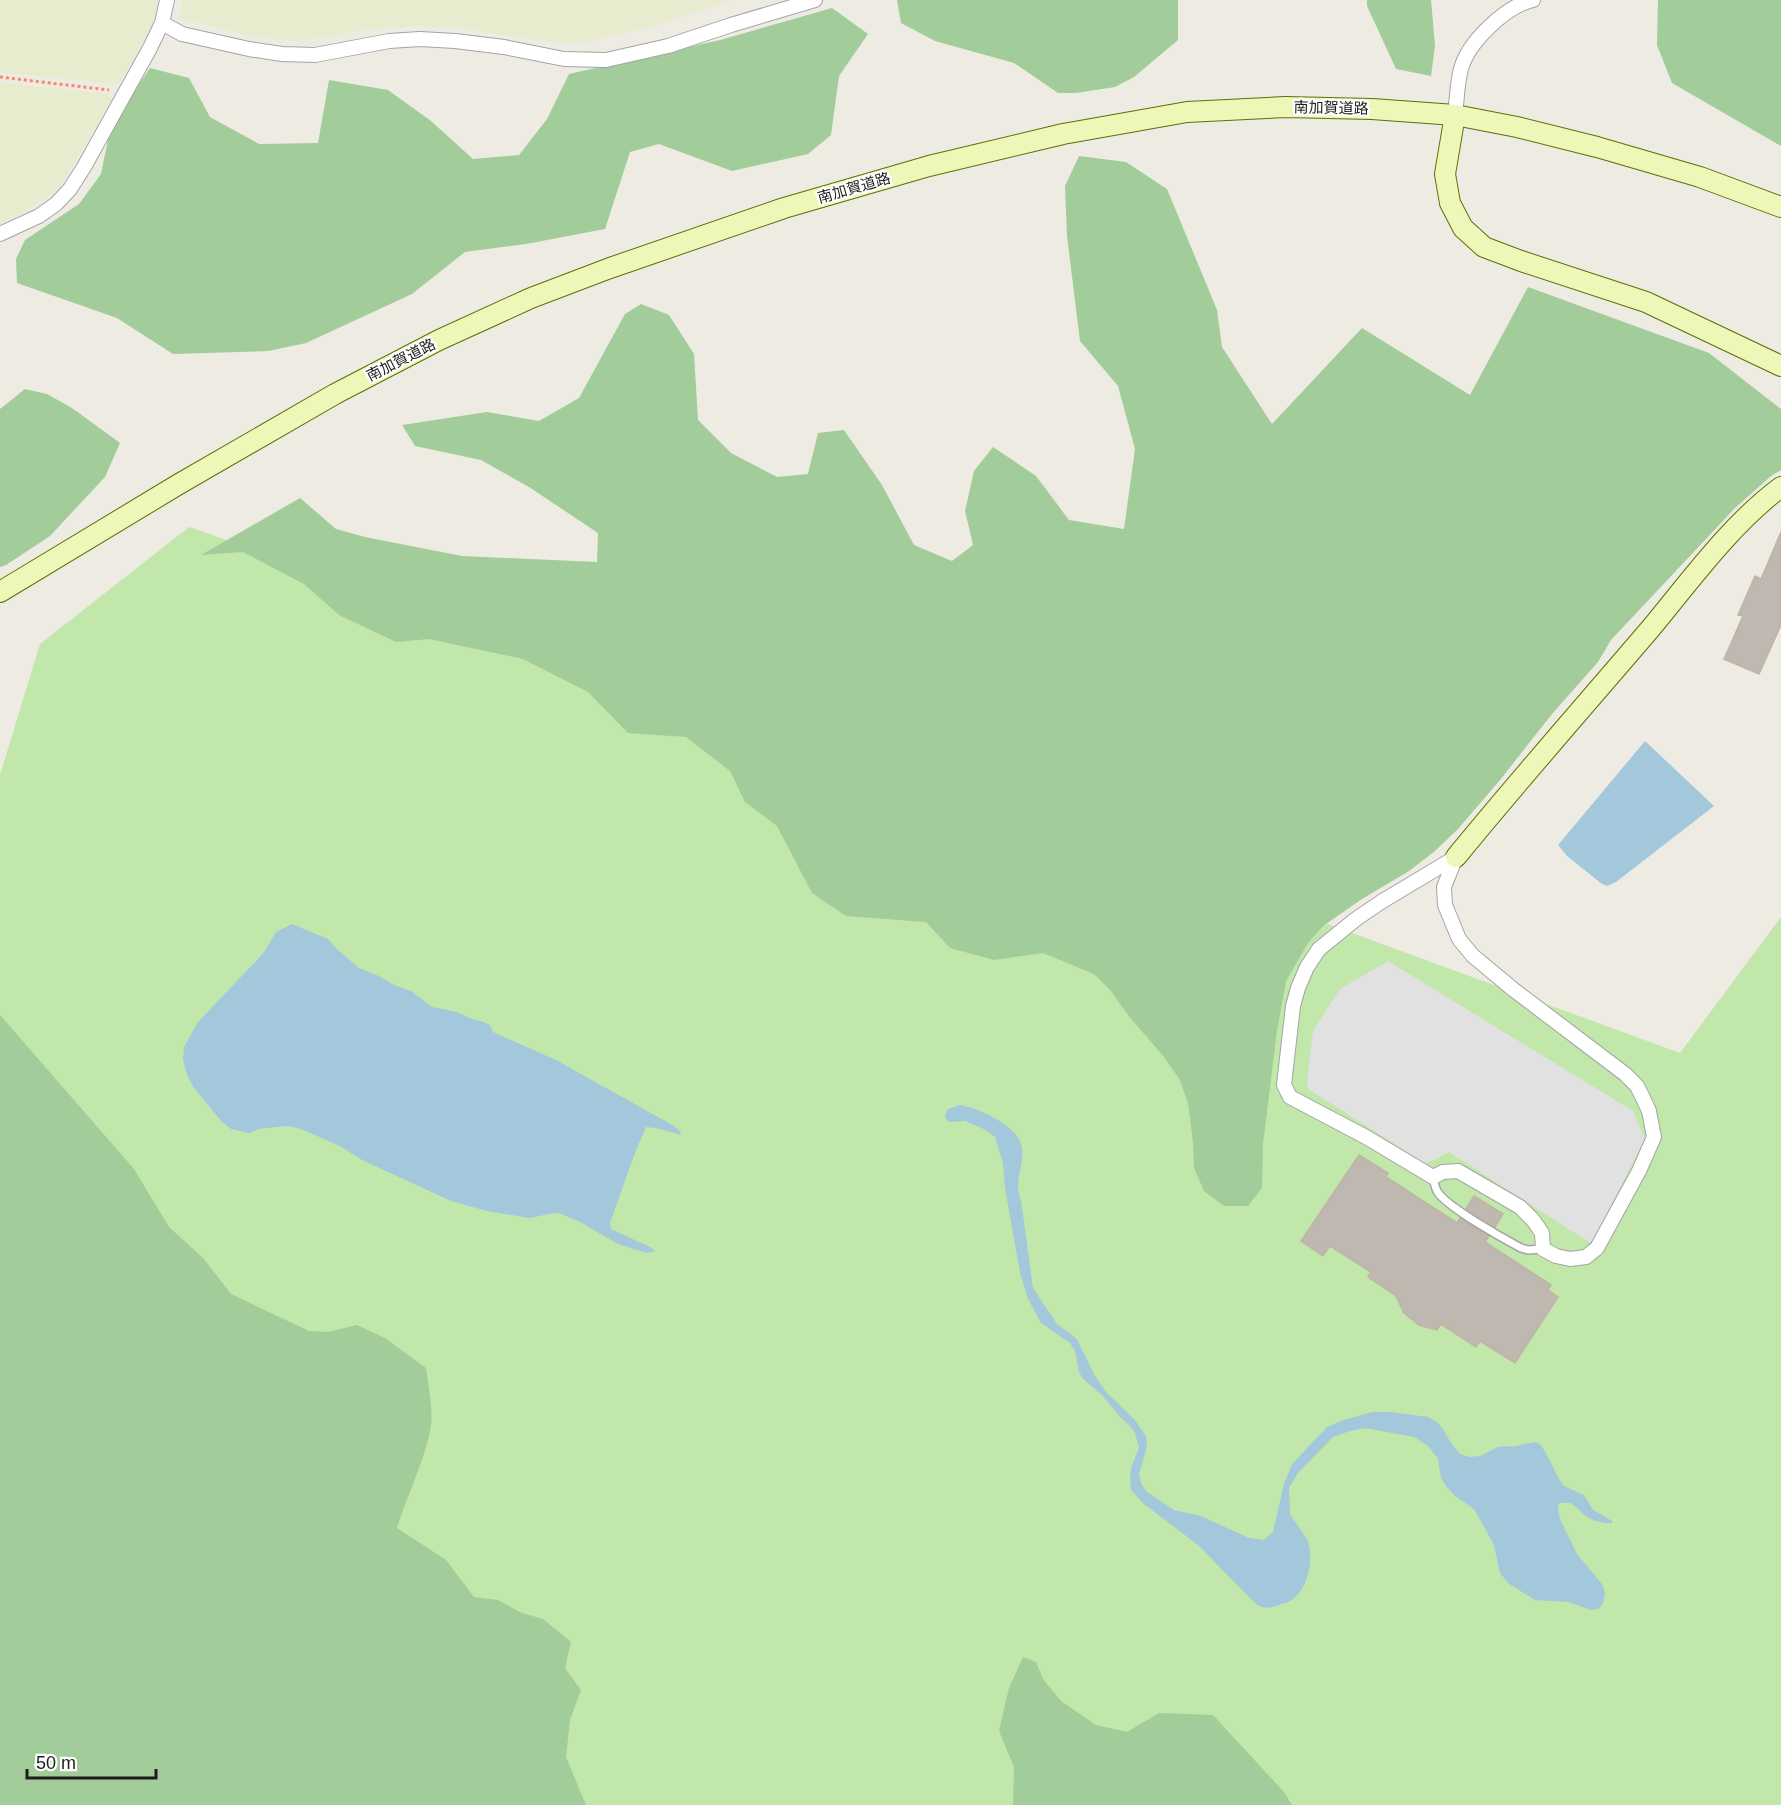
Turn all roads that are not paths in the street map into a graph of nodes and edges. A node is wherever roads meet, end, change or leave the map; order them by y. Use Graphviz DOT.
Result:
graph roads {
  1 [pos="168,0"];
  2 [pos="815,0"];
  3 [pos="1533,0"];
  4 [pos="162,23"];
  5 [pos="1455,116"];
  6 [pos="1781,207"];
  7 [pos="0,234"];
  8 [pos="1781,366"];
  9 [pos="1781,487"];
  10 [pos="0,592"];
  11 [pos="1456,857"];
  12 [pos="1433,1177"];
  13 [pos="1543,1249"];
  1 -- 4 [label="street"];
  2 -- 4 [label="street"];
  3 -- 5 [label="street"];
  4 -- 7 [label="street"];
  5 -- 6 [label="main road, 南加賀道路"];
  5 -- 8 [label="main road"];
  5 -- 10 [label="main road, 南加賀道路"];
  9 -- 11 [label="main road"];
  11 -- 12 [label="street"];
  11 -- 13 [label="street"];
  12 -- 13 [label="lane"];
  12 -- 13 [label="street"];
}
